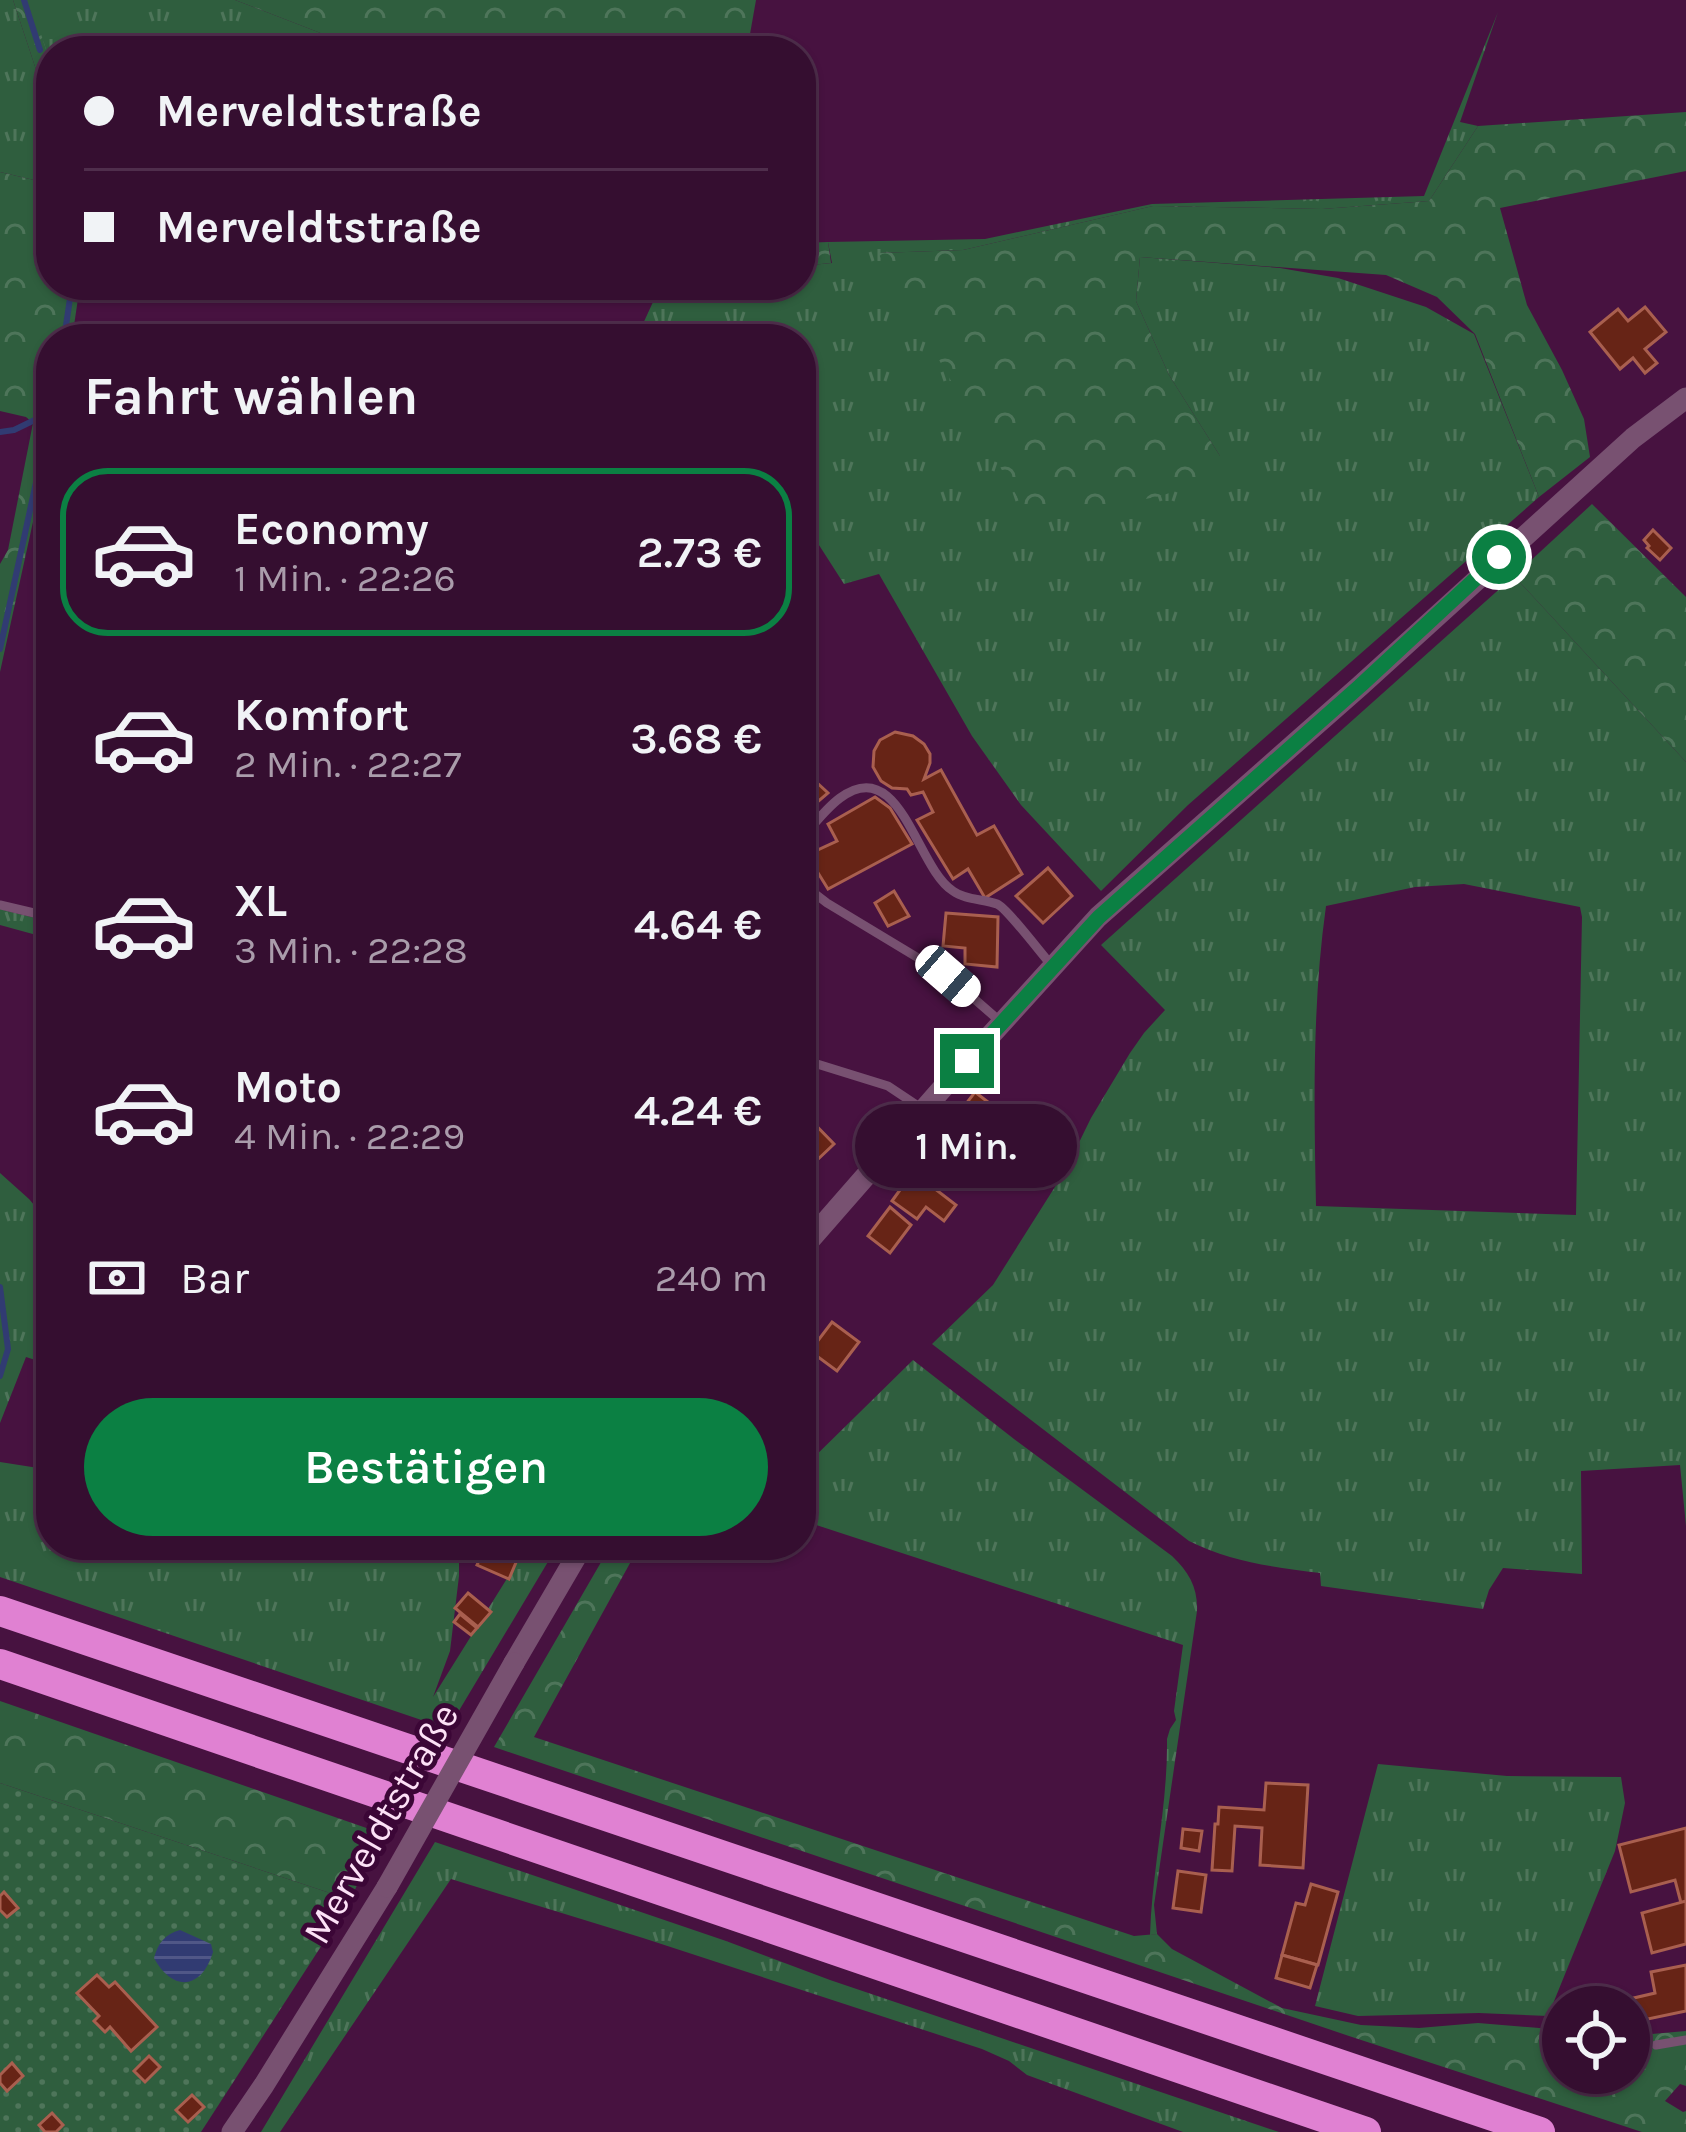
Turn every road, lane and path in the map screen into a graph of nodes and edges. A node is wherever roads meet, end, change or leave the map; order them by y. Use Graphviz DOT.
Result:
graph roads {
  1 [pos="1686,398"];
  2 [pos="816,823"];
  3 [pos="816,894"];
  4 [pos="0,905"];
  5 [pos="36,913"];
  6 [pos="1053,967"];
  7 [pos="1002,1023"];
  8 [pos="816,1064"];
  9 [pos="924,1110"];
  10 [pos="816,1233"];
  11 [pos="574,1560"];
  12 [pos="0,1611"];
  13 [pos="0,1664"];
  14 [pos="1686,2040"];
  15 [pos="1656,2045"];
  16 [pos="232,2132"];
  17 [pos="1366,2132"];
  18 [pos="1540,2132"];
  1 -- 6 [label="street"];
  2 -- 6 [label="lane"];
  3 -- 7 [label="lane"];
  4 -- 5 [label="lane"];
  6 -- 7 [label="street"];
  7 -- 9 [label="street"];
  8 -- 9 [label="lane"];
  9 -- 10 [label="street"];
  11 -- 16 [label="street, Merveldtstraße, bridge"];
  12 -- 18 [label="highway"];
  13 -- 17 [label="highway"];
  14 -- 15 [label="lane"];
}
